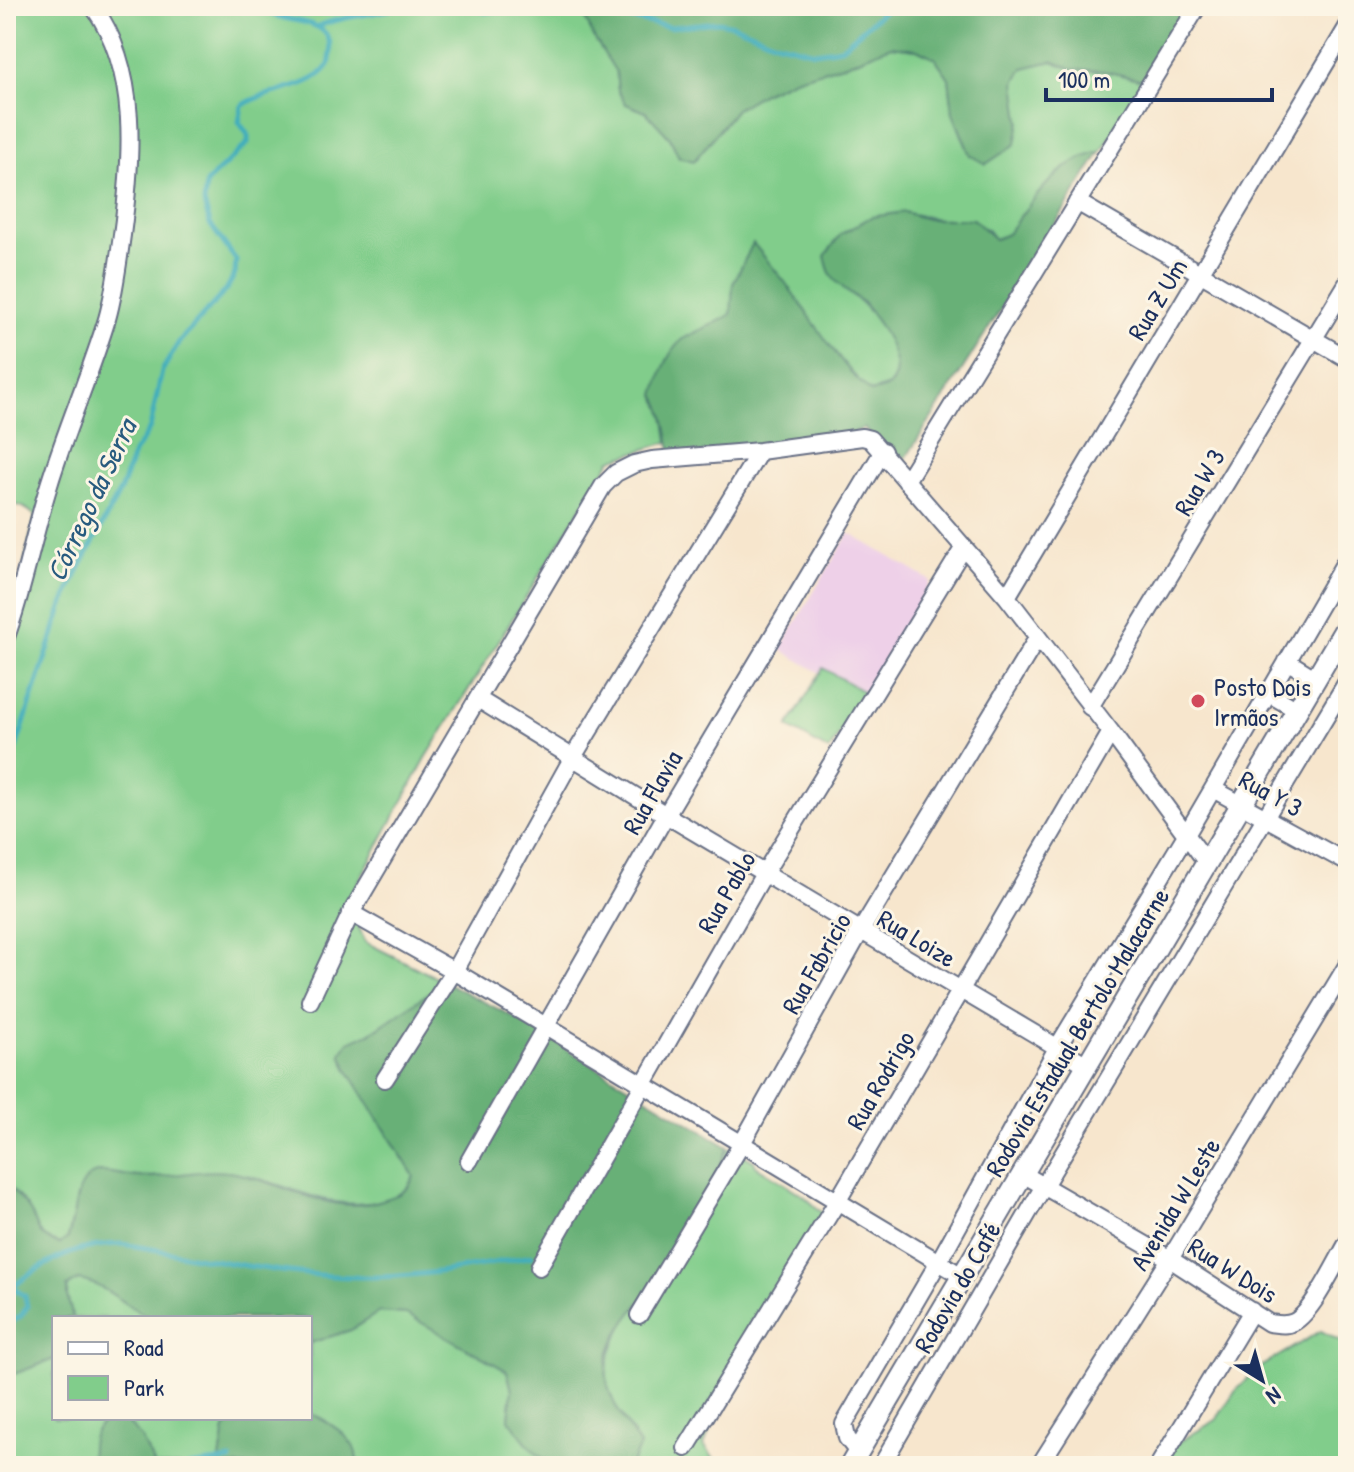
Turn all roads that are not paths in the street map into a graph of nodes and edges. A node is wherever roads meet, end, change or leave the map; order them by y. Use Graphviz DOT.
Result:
graph roads {
  1 [pos="93,6"];
  2 [pos="1198,6"];
  3 [pos="1348,26"];
  4 [pos="1077,202"];
  5 [pos="1200,274"];
  6 [pos="1348,282"];
  7 [pos="1314,338"];
  8 [pos="1348,359"];
  9 [pos="760,451"];
  10 [pos="883,451"];
  11 [pos="906,481"];
  12 [pos="964,547"];
  13 [pos="1348,557"];
  14 [pos="1007,597"];
  15 [pos="1348,624"];
  16 [pos="6,637"];
  17 [pos="1038,637"];
  18 [pos="1287,661"];
  19 [pos="1316,679"];
  20 [pos="1348,680"];
  21 [pos="1268,693"];
  22 [pos="478,699"];
  23 [pos="1090,707"];
  24 [pos="1297,710"];
  25 [pos="1111,732"];
  26 [pos="573,757"];
  27 [pos="1213,789"];
  28 [pos="1241,804"];
  29 [pos="666,815"];
  30 [pos="1265,817"];
  31 [pos="1186,835"];
  32 [pos="1207,863"];
  33 [pos="1348,863"];
  34 [pos="765,872"];
  35 [pos="351,913"];
  36 [pos="860,932"];
  37 [pos="1348,964"];
  38 [pos="454,971"];
  39 [pos="960,991"];
  40 [pos="310,1001"];
  41 [pos="547,1027"];
  42 [pos="1057,1048"];
  43 [pos="1087,1065"];
  44 [pos="385,1079"];
  45 [pos="641,1085"];
  46 [pos="741,1145"];
  47 [pos="469,1161"];
  48 [pos="1023,1174"];
  49 [pos="1045,1184"];
  50 [pos="837,1202"];
  51 [pos="1348,1242"];
  52 [pos="1170,1259"];
  53 [pos="938,1263"];
  54 [pos="539,1267"];
  55 [pos="962,1276"];
  56 [pos="1252,1311"];
  57 [pos="639,1315"];
  58 [pos="686,1448"];
  59 [pos="854,1459"];
  60 [pos="881,1466"];
  61 [pos="1039,1466"];
  62 [pos="1158,1466"];
  1 -- 16 [label="street"];
  2 -- 4 [label="street"];
  3 -- 5 [label="street, Rua Z Um"];
  4 -- 5 [label="street"];
  4 -- 11 [label="street"];
  5 -- 7 [label="street"];
  5 -- 14 [label="street, Rua Z Um"];
  6 -- 7 [label="street, Rua W 3"];
  7 -- 8 [label="street"];
  7 -- 23 [label="street, Rua W 3"];
  9 -- 10 [label="street"];
  9 -- 22 [label="street"];
  9 -- 26 [label="street"];
  10 -- 11 [label="street"];
  10 -- 29 [label="street, Rua Flavia"];
  11 -- 12 [label="street"];
  12 -- 14 [label="street"];
  12 -- 34 [label="street, Rua Pablo"];
  13 -- 18 [label="street"];
  14 -- 17 [label="street"];
  15 -- 19 [label="main road, Rodovia Estadual Bertolo Malacarne"];
  17 -- 23 [label="street"];
  17 -- 36 [label="street, Rua Fabricio"];
  18 -- 19 [label="street"];
  18 -- 21 [label="street"];
  19 -- 24 [label="main road, Rodovia Estadual Bertolo Malacarne"];
  20 -- 30 [label="street, Rodovia do Café"];
  21 -- 24 [label="street"];
  21 -- 27 [label="street"];
  22 -- 26 [label="street, Rua Loize"];
  22 -- 35 [label="street"];
  23 -- 25 [label="street"];
  24 -- 28 [label="main road, Rodovia Estadual Bertolo Malacarne"];
  25 -- 31 [label="street"];
  25 -- 39 [label="street, Rua Rodrigo"];
  26 -- 29 [label="street, Rua Loize"];
  26 -- 38 [label="street"];
  27 -- 28 [label="street, Rua Y 3"];
  27 -- 31 [label="street"];
  28 -- 30 [label="street, Rua Y 3"];
  28 -- 32 [label="main road, Rodovia Estadual Bertolo Malacarne"];
  29 -- 34 [label="street, Rua Loize"];
  29 -- 41 [label="street, Rua Flavia"];
  30 -- 33 [label="street, Rua Y 3"];
  30 -- 49 [label="street, Rodovia do Café"];
  31 -- 32 [label="street"];
  31 -- 42 [label="street"];
  32 -- 43 [label="main road, Rodovia Estadual Bertolo Malacarne"];
  34 -- 36 [label="street, Rua Loize"];
  34 -- 45 [label="street, Rua Pablo"];
  35 -- 38 [label="street"];
  35 -- 40 [label="street"];
  36 -- 39 [label="street, Rua Loize"];
  36 -- 46 [label="street, Rua Fabricio"];
  37 -- 52 [label="street, Avenida W Leste"];
  38 -- 41 [label="street"];
  38 -- 44 [label="street"];
  39 -- 42 [label="street, Rua Loize"];
  39 -- 50 [label="street, Rua Rodrigo"];
  41 -- 45 [label="street"];
  41 -- 47 [label="street, Rua Flavia"];
  42 -- 43 [label="street, Rua Loize"];
  42 -- 53 [label="street"];
  43 -- 48 [label="main road, Rodovia Estadual Bertolo Malacarne"];
  45 -- 46 [label="street"];
  45 -- 54 [label="street, Rua Pablo"];
  46 -- 50 [label="street"];
  46 -- 57 [label="street, Rua Fabricio"];
  48 -- 49 [label="street, Rua W Dois"];
  48 -- 55 [label="main road, Rodovia Estadual Bertolo Malacarne"];
  49 -- 52 [label="street, Rua W Dois"];
  49 -- 60 [label="street, Rodovia do Café"];
  50 -- 53 [label="street"];
  50 -- 58 [label="street, Rua Rodrigo"];
  51 -- 56 [label="street, Rua W Dois"];
  52 -- 56 [label="street, Rua W Dois"];
  52 -- 61 [label="street, Avenida W Leste"];
  53 -- 55 [label="street"];
  53 -- 59 [label="street"];
  55 -- 59 [label="main road, Rodovia Estadual Bertolo Malacarne"];
  56 -- 62 [label="street"];
}
